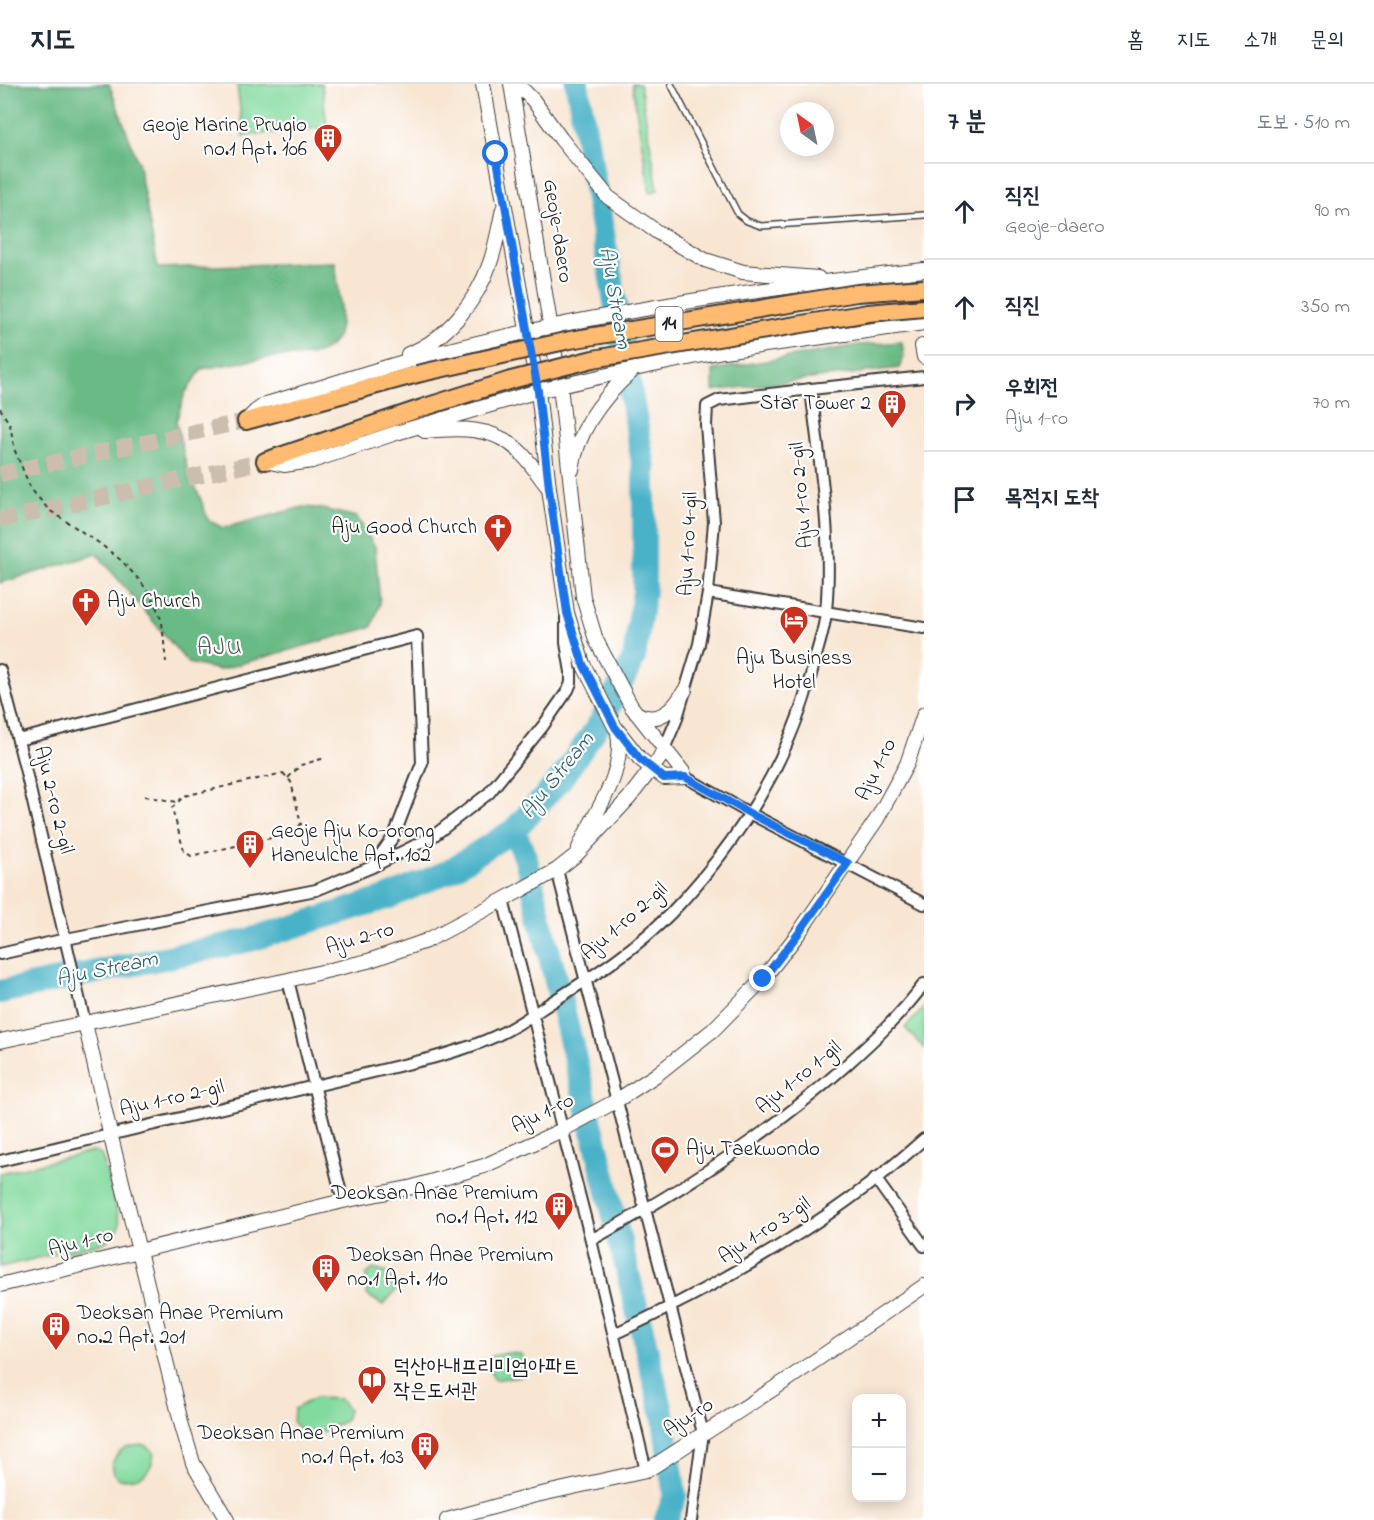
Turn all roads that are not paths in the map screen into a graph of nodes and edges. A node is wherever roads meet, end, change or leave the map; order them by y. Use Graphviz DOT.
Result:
graph roads {
  1 [pos="483,84"];
  2 [pos="511,84"];
  3 [pos="517,84"];
  4 [pos="671,84"];
  5 [pos="504,201"];
  6 [pos="924,215"];
  7 [pos="924,270"];
  8 [pos="849,280"];
  9 [pos="924,288"];
  10 [pos="924,308"];
  11 [pos="924,323"];
  12 [pos="550,327"];
  13 [pos="528,332"];
  14 [pos="634,369"];
  15 [pos="372,373"];
  16 [pos="924,377"];
  17 [pos="560,386"];
  18 [pos="812,389"];
  19 [pos="538,391"];
  20 [pos="246,421"];
  21 [pos="396,433"];
  22 [pos="265,461"];
  23 [pos="569,487"];
  24 [pos="549,488"];
  25 [pos="708,593"];
  26 [pos="826,612"];
  27 [pos="567,613"];
  28 [pos="924,628"];
  29 [pos="0,670"];
  30 [pos="685,690"];
  31 [pos="633,710"];
  32 [pos="924,714"];
  33 [pos="617,729"];
  34 [pos="18,740"];
  35 [pos="664,749"];
  36 [pos="651,769"];
  37 [pos="685,777"];
  38 [pos="751,814"];
  39 [pos="576,855"];
  40 [pos="848,863"];
  41 [pos="372,867"];
  42 [pos="557,870"];
  43 [pos="503,900"];
  44 [pos="924,904"];
  45 [pos="66,939"];
  46 [pos="0,954"];
  47 [pos="288,980"];
  48 [pos="585,981"];
  49 [pos="924,984"];
  50 [pos="534,1013"];
  51 [pos="85,1023"];
  52 [pos="0,1041"];
  53 [pos="314,1086"];
  54 [pos="616,1101"];
  55 [pos="562,1130"];
  56 [pos="110,1133"];
  57 [pos="924,1139"];
  58 [pos="0,1161"];
  59 [pos="875,1178"];
  60 [pos="343,1201"];
  61 [pos="645,1210"];
  62 [pos="591,1239"];
  63 [pos="924,1246"];
  64 [pos="140,1251"];
  65 [pos="0,1285"];
  66 [pos="924,1286"];
  67 [pos="672,1308"];
  68 [pos="614,1334"];
  69 [pos="704,1433"];
  70 [pos="646,1471"];
  71 [pos="227,1520"];
  72 [pos="447,1520"];
  73 [pos="691,1520"];
  1 -- 5 [label="street"];
  2 -- 12 [label="street, Geoje-daero"];
  3 -- 8 [label="street"];
  4 -- 6 [label="lane"];
  5 -- 13 [label="street"];
  5 -- 15 [label="street"];
  7 -- 8 [label="street"];
  8 -- 12 [label="street"];
  9 -- 20 [label="highway, 14, bridge"];
  10 -- 22 [label="highway, 14, bridge"];
  11 -- 14 [label="street"];
  12 -- 13 [label="street"];
  12 -- 17 [label="street, Geoje-daero"];
  13 -- 15 [label="street"];
  13 -- 19 [label="street"];
  14 -- 17 [label="street"];
  14 -- 23 [label="street"];
  15 -- 20 [label="street"];
  16 -- 18 [label="street"];
  17 -- 19 [label="street"];
  17 -- 23 [label="street, Geoje-daero"];
  18 -- 25 [label="street, Aju 1-ro 4-gil"];
  18 -- 26 [label="street, Aju 1-ro 2-gil"];
  19 -- 21 [label="street"];
  19 -- 24 [label="street"];
  21 -- 22 [label="street"];
  21 -- 24 [label="street"];
  23 -- 31 [label="street, Geoje-daero"];
  24 -- 27 [label="street"];
  25 -- 26 [label="street"];
  25 -- 30 [label="street, Aju 1-ro 4-gil"];
  26 -- 28 [label="street"];
  26 -- 38 [label="street, Aju 1-ro 2-gil"];
  27 -- 33 [label="street"];
  27 -- 41 [label="street"];
  29 -- 34 [label="street, Aju 2-ro 2-gil"];
  30 -- 31 [label="street"];
  30 -- 35 [label="street, Aju 1-ro 4-gil"];
  31 -- 35 [label="street, Geoje-daero"];
  32 -- 40 [label="street, Aju 1-ro"];
  33 -- 36 [label="street"];
  33 -- 39 [label="street"];
  34 -- 41 [label="street"];
  34 -- 45 [label="street, Aju 2-ro 2-gil"];
  35 -- 36 [label="street, Aju 2-ro"];
  35 -- 37 [label="street, Geoje-daero"];
  36 -- 37 [label="street"];
  36 -- 39 [label="street, Aju 2-ro"];
  37 -- 38 [label="street"];
  38 -- 40 [label="street"];
  38 -- 48 [label="street, Aju 1-ro 2-gil"];
  39 -- 42 [label="street, Aju 2-ro"];
  40 -- 44 [label="street"];
  40 -- 54 [label="street, Aju 1-ro"];
  41 -- 45 [label="street"];
  42 -- 43 [label="street, Aju 2-ro"];
  42 -- 48 [label="street"];
  43 -- 47 [label="street, Aju 2-ro"];
  43 -- 50 [label="street"];
  45 -- 46 [label="street"];
  45 -- 51 [label="street, Aju 2-ro 2-gil"];
  47 -- 51 [label="street, Aju 2-ro"];
  47 -- 53 [label="street"];
  48 -- 50 [label="street, Aju 1-ro 2-gil"];
  48 -- 54 [label="street"];
  49 -- 61 [label="street, Aju 1-ro 1-gil"];
  50 -- 53 [label="street, Aju 1-ro 2-gil"];
  50 -- 55 [label="street"];
  51 -- 52 [label="street, Aju 2-ro"];
  51 -- 56 [label="street"];
  53 -- 56 [label="street, Aju 1-ro 2-gil"];
  53 -- 60 [label="street"];
  54 -- 55 [label="street, Aju 1-ro"];
  54 -- 61 [label="street"];
  55 -- 60 [label="street, Aju 1-ro"];
  55 -- 62 [label="street"];
  56 -- 58 [label="street, Aju 1-ro 2-gil"];
  56 -- 64 [label="street"];
  57 -- 59 [label="street, Aju 1-ro 3-gil"];
  59 -- 63 [label="street"];
  59 -- 67 [label="street, Aju 1-ro 3-gil"];
  60 -- 64 [label="street, Aju 1-ro"];
  61 -- 62 [label="street, Aju 1-ro 1-gil"];
  61 -- 67 [label="street"];
  62 -- 68 [label="street"];
  64 -- 65 [label="street, Aju 1-ro"];
  64 -- 71 [label="street"];
  66 -- 69 [label="street, Aju-ro"];
  67 -- 68 [label="street, Aju 1-ro 3-gil"];
  67 -- 69 [label="street"];
  68 -- 70 [label="street"];
  69 -- 70 [label="street, Aju-ro"];
  69 -- 73 [label="street"];
  70 -- 72 [label="street, Aju-ro"];
}
